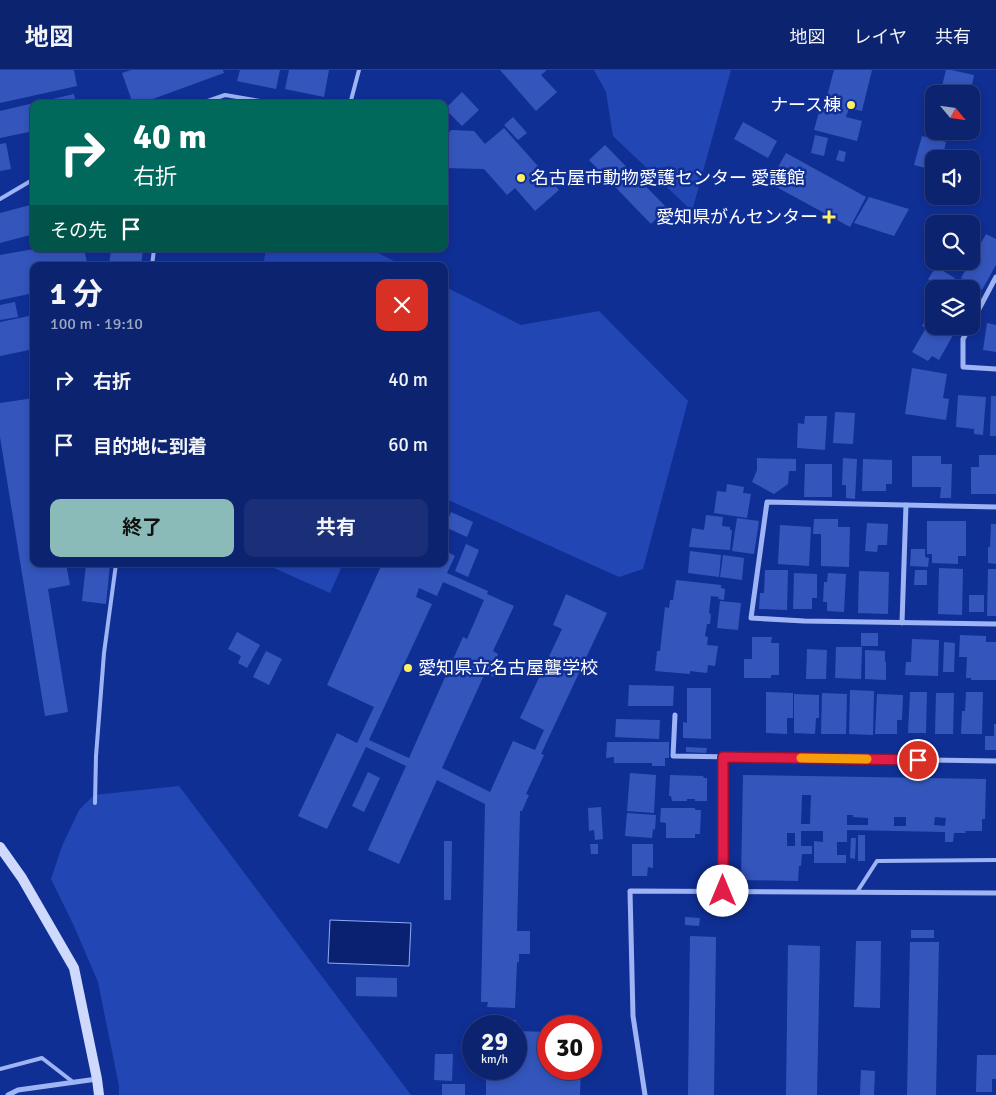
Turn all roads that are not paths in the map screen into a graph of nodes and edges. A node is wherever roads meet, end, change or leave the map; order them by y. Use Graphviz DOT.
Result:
graph roads {
  1 [pos="359,70"];
  2 [pos="210,100"];
  3 [pos="254,100"];
  4 [pos="351,100"];
  5 [pos="30,181"];
  6 [pos="0,199"];
  7 [pos="996,277"];
  8 [pos="980,307"];
  9 [pos="965,335"];
  10 [pos="996,369"];
  11 [pos="906,505"];
  12 [pos="996,507"];
  13 [pos="116,567"];
  14 [pos="902,622"];
  15 [pos="996,624"];
  16 [pos="675,715"];
  17 [pos="723,757"];
  18 [pos="996,761"];
  19 [pos="95,803"];
  20 [pos="0,847"];
  21 [pos="996,860"];
  22 [pos="723,891"];
  23 [pos="857,892"];
  24 [pos="996,893"];
  25 [pos="0,1069"];
  26 [pos="97,1079"];
  27 [pos="74,1083"];
  28 [pos="8,1095"];
  29 [pos="99,1095"];
  30 [pos="645,1095"];
  1 -- 4 [label="lane"];
  2 -- 3 [label="lane"];
  5 -- 6 [label="lane"];
  7 -- 8 [label="street"];
  9 -- 10 [label="street"];
  11 -- 12 [label="street"];
  11 -- 14 [label="street"];
  11 -- 14 [label="street"];
  13 -- 19 [label="lane"];
  14 -- 15 [label="street"];
  16 -- 17 [label="street"];
  17 -- 18 [label="street"];
  17 -- 22 [label="street"];
  20 -- 26 [label="street"];
  21 -- 23 [label="lane"];
  22 -- 23 [label="street"];
  22 -- 30 [label="street"];
  23 -- 24 [label="street"];
  25 -- 27 [label="lane"];
  26 -- 27 [label="street"];
  26 -- 29 [label="street"];
  27 -- 28 [label="street"];
}
